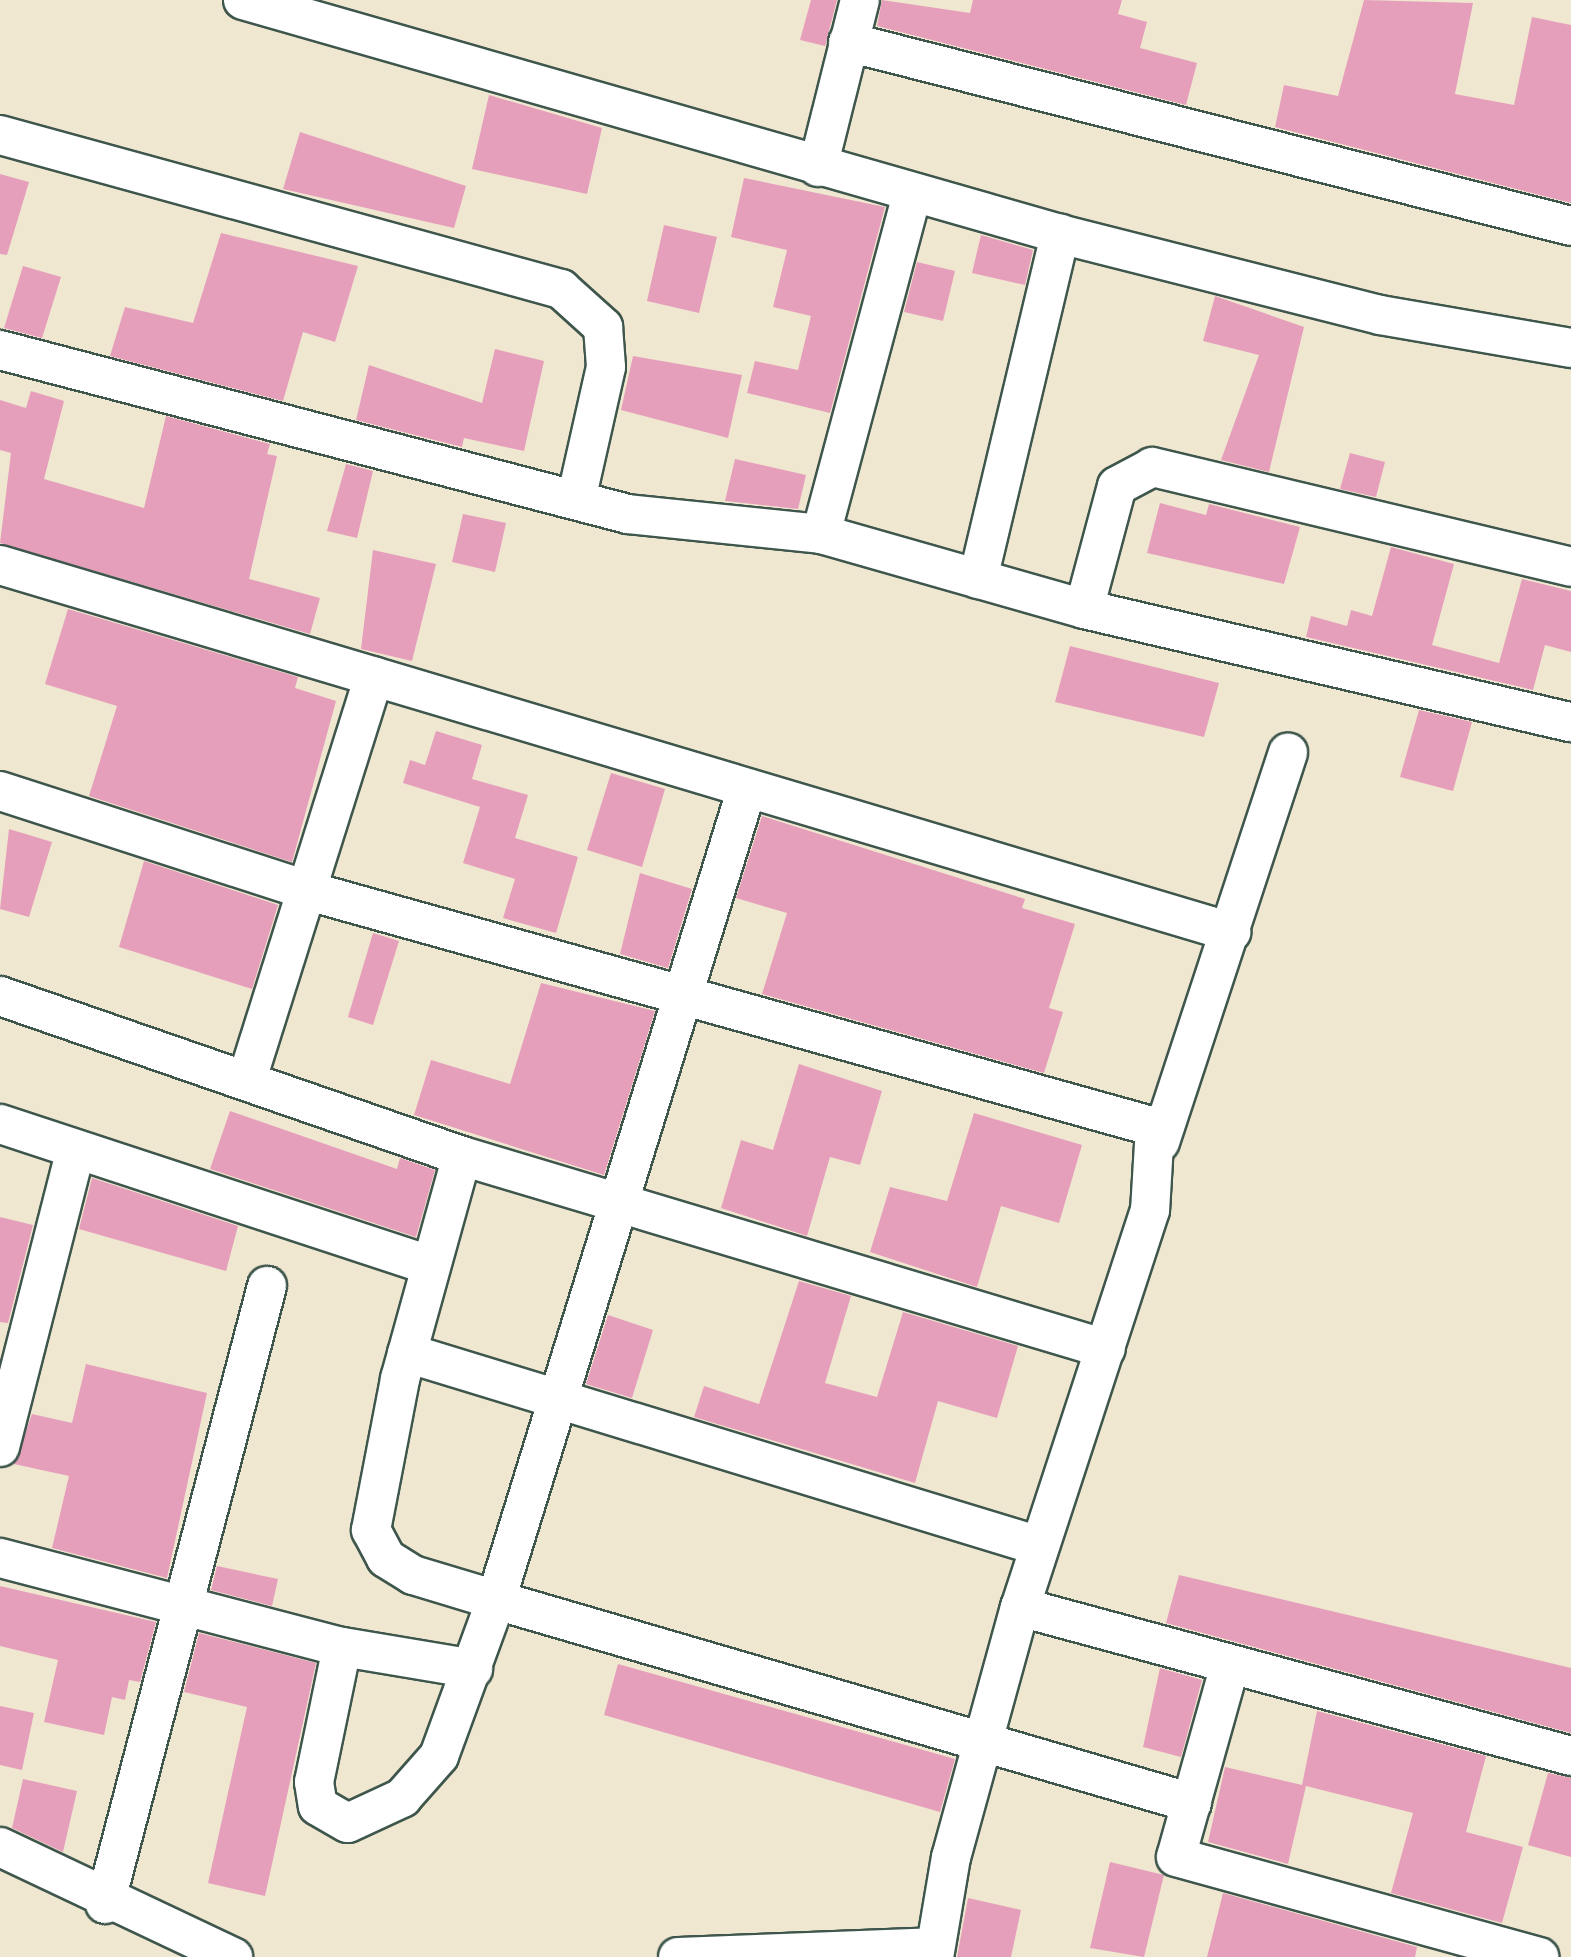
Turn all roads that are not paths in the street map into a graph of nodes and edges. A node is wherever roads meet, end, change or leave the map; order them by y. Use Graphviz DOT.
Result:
graph roads {
  1 [pos="243,0"];
  2 [pos="860,0"];
  3 [pos="848,42"];
  4 [pos="0,135"];
  5 [pos="818,167"];
  6 [pos="912,194"];
  7 [pos="1571,226"];
  8 [pos="1060,234"];
  9 [pos="1571,348"];
  10 [pos="0,350"];
  11 [pos="576,500"];
  12 [pos="821,534"];
  13 [pos="0,565"];
  14 [pos="1571,567"];
  15 [pos="978,579"];
  16 [pos="1084,609"];
  17 [pos="374,676"];
  18 [pos="1571,722"];
  19 [pos="1288,753"];
  20 [pos="747,788"];
  21 [pos="0,791"];
  22 [pos="312,892"];
  23 [pos="1231,932"];
  24 [pos="0,996"];
  25 [pos="685,1000"];
  26 [pos="248,1076"];
  27 [pos="0,1124"];
  28 [pos="1160,1142"];
  29 [pos="74,1156"];
  30 [pos="462,1156"];
  31 [pos="622,1201"];
  32 [pos="430,1265"];
  33 [pos="267,1286"];
  34 [pos="1106,1349"];
  35 [pos="407,1353"];
  36 [pos="557,1400"];
  37 [pos="0,1447"];
  38 [pos="1039,1546"];
  39 [pos="0,1558"];
  40 [pos="496,1600"];
  41 [pos="1020,1607"];
  42 [pos="183,1608"];
  43 [pos="342,1647"];
  44 [pos="1230,1665"];
  45 [pos="473,1669"];
  46 [pos="982,1746"];
  47 [pos="1571,1756"];
  48 [pos="1192,1803"];
  49 [pos="0,1846"];
  50 [pos="105,1904"];
  51 [pos="934,1952"];
  52 [pos="232,1957"];
  53 [pos="678,1957"];
  54 [pos="1539,1957"];
  1 -- 5 [label="street"];
  2 -- 3 [label="street"];
  3 -- 5 [label="street"];
  3 -- 7 [label="street"];
  4 -- 11 [label="street"];
  5 -- 6 [label="street"];
  6 -- 8 [label="street"];
  6 -- 12 [label="street"];
  8 -- 9 [label="street"];
  8 -- 15 [label="street"];
  10 -- 11 [label="street"];
  11 -- 12 [label="street"];
  12 -- 15 [label="street"];
  13 -- 17 [label="street"];
  14 -- 16 [label="street"];
  15 -- 16 [label="street"];
  16 -- 18 [label="street"];
  17 -- 20 [label="street"];
  17 -- 22 [label="street"];
  19 -- 23 [label="street"];
  20 -- 23 [label="street"];
  20 -- 25 [label="street"];
  21 -- 22 [label="street"];
  22 -- 25 [label="street"];
  22 -- 26 [label="street"];
  23 -- 28 [label="street"];
  24 -- 26 [label="street"];
  25 -- 28 [label="street"];
  25 -- 31 [label="street"];
  26 -- 30 [label="street"];
  27 -- 29 [label="street"];
  28 -- 34 [label="street"];
  29 -- 32 [label="street"];
  29 -- 37 [label="street"];
  30 -- 31 [label="street"];
  30 -- 32 [label="street"];
  31 -- 34 [label="street"];
  31 -- 36 [label="street"];
  32 -- 35 [label="street"];
  33 -- 42 [label="street"];
  34 -- 38 [label="street"];
  35 -- 36 [label="street"];
  35 -- 40 [label="street"];
  36 -- 38 [label="street"];
  36 -- 40 [label="street"];
  38 -- 41 [label="street"];
  39 -- 42 [label="street"];
  40 -- 45 [label="street"];
  40 -- 46 [label="street"];
  41 -- 44 [label="street"];
  41 -- 46 [label="street"];
  42 -- 43 [label="street"];
  42 -- 50 [label="street"];
  43 -- 45 [label="street"];
  43 -- 45 [label="street"];
  44 -- 47 [label="street"];
  44 -- 48 [label="street"];
  46 -- 48 [label="street"];
  46 -- 51 [label="street"];
  48 -- 54 [label="street"];
  49 -- 50 [label="street"];
  50 -- 52 [label="street"];
  51 -- 53 [label="street"];
}
